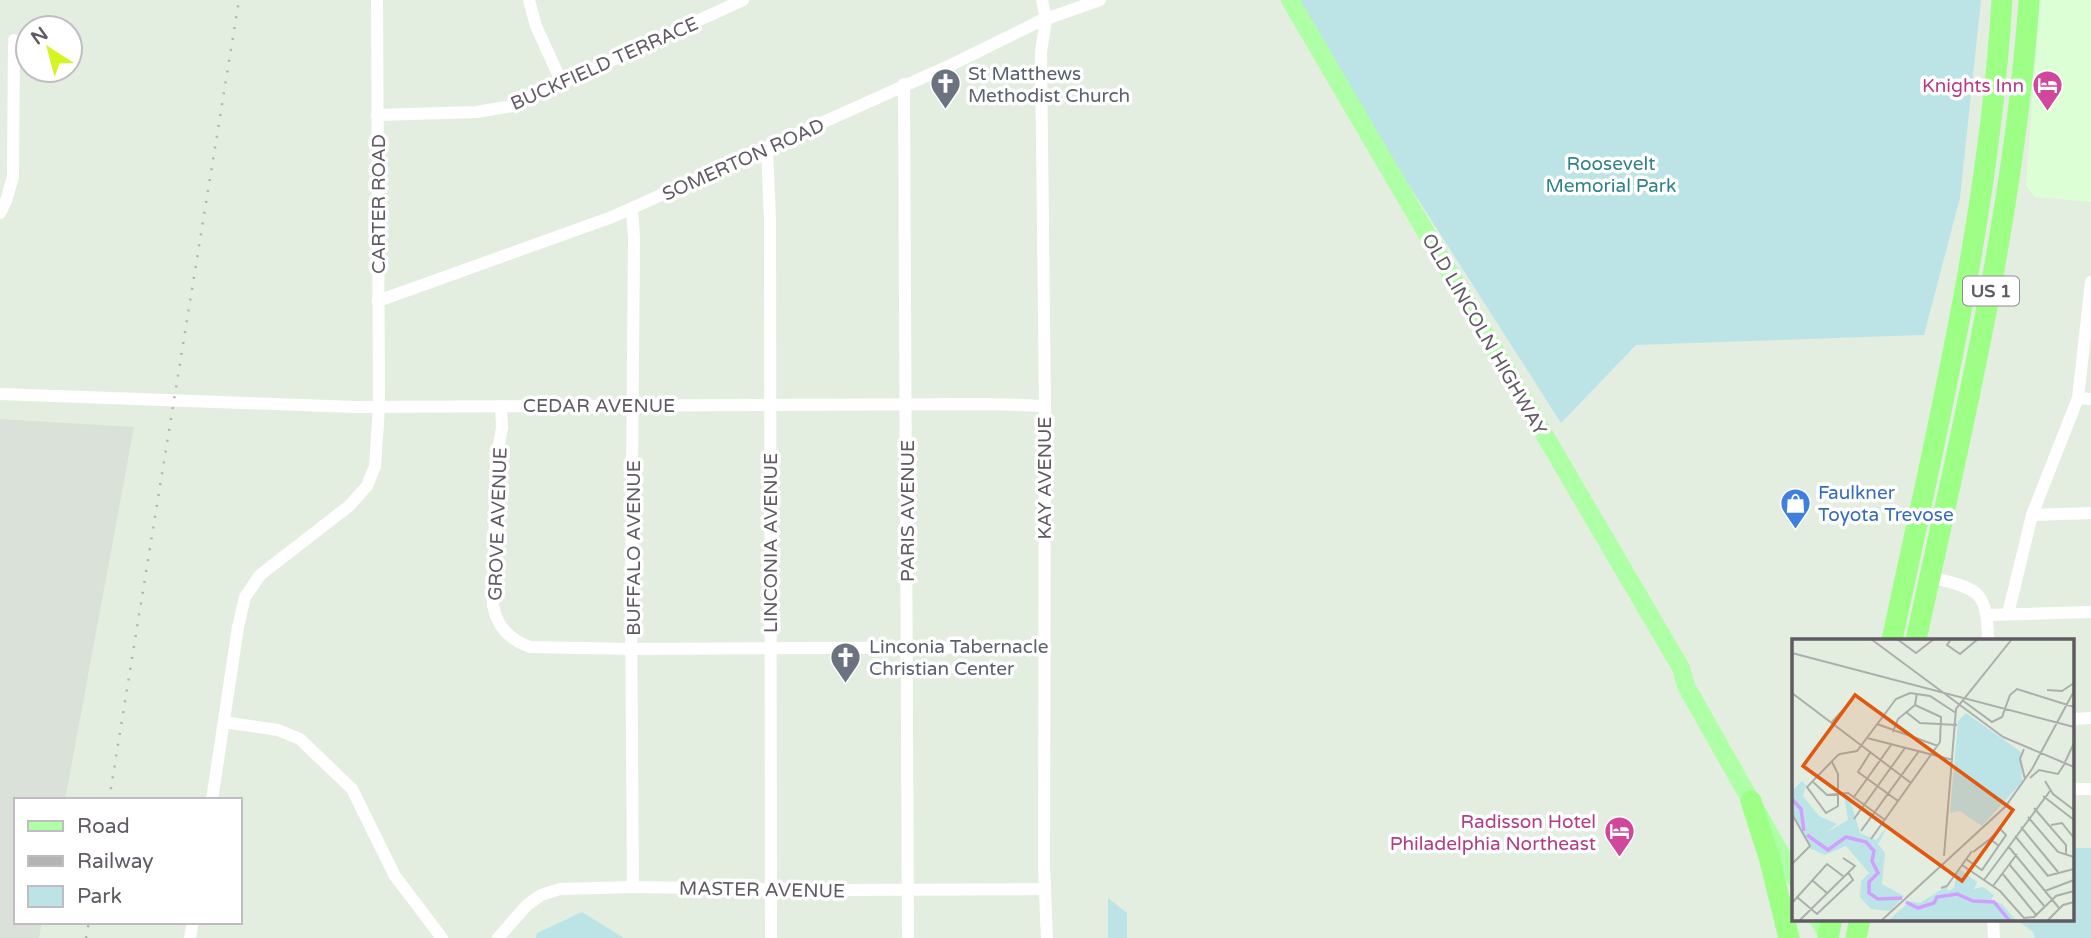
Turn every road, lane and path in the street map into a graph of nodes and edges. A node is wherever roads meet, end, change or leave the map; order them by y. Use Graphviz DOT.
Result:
graph roads {
  1 [pos="377,0"];
  2 [pos="529,0"];
  3 [pos="743,0"];
  4 [pos="1042,0"];
  5 [pos="1100,0"];
  6 [pos="1290,0"];
  7 [pos="2002,0"];
  8 [pos="2029,0"];
  9 [pos="1046,19"];
  10 [pos="14,40"];
  11 [pos="562,83"];
  12 [pos="904,84"];
  13 [pos="377,115"];
  14 [pos="767,148"];
  15 [pos="632,209"];
  16 [pos="0,213"];
  17 [pos="2091,282"];
  18 [pos="378,301"];
  19 [pos="0,394"];
  20 [pos="2084,399"];
  21 [pos="632,405"];
  22 [pos="770,405"];
  23 [pos="907,405"];
  24 [pos="502,406"];
  25 [pos="1045,406"];
  26 [pos="379,407"];
  27 [pos="2091,513"];
  28 [pos="2032,515"];
  29 [pos="1930,578"];
  30 [pos="2091,612"];
  31 [pos="2008,614"];
  32 [pos="1987,615"];
  33 [pos="1892,639"];
  34 [pos="1916,639"];
  35 [pos="1988,639"];
  36 [pos="770,647"];
  37 [pos="908,647"];
  38 [pos="1045,648"];
  39 [pos="633,649"];
  40 [pos="1681,668"];
  41 [pos="224,722"];
  42 [pos="212,798"];
  43 [pos="1751,801"];
  44 [pos="1792,851"];
  45 [pos="1792,873"];
  46 [pos="633,887"];
  47 [pos="909,889"];
  48 [pos="1045,889"];
  49 [pos="772,890"];
  50 [pos="1860,920"];
  51 [pos="1993,920"];
  52 [pos="442,938"];
  53 [pos="498,938"];
  54 [pos="771,938"];
  55 [pos="908,938"];
  56 [pos="1047,938"];
  57 [pos="1789,938"];
  58 [pos="1856,938"];
  59 [pos="1994,938"];
  1 -- 13 [label="street, CARTER ROAD"];
  2 -- 11 [label="street"];
  3 -- 11 [label="street, BUCKFIELD TERRACE"];
  4 -- 9 [label="street"];
  5 -- 9 [label="street, SOMERTON ROAD"];
  6 -- 40 [label="main road, OLD LINCOLN HIGHWAY"];
  7 -- 33 [label="highway, US 1"];
  8 -- 29 [label="highway, US 1"];
  9 -- 12 [label="street, SOMERTON ROAD"];
  9 -- 25 [label="street, KAY AVENUE"];
  10 -- 16 [label="street"];
  11 -- 13 [label="street, BUCKFIELD TERRACE"];
  12 -- 14 [label="street, SOMERTON ROAD"];
  12 -- 23 [label="street, PARIS AVENUE"];
  13 -- 18 [label="street, CARTER ROAD"];
  14 -- 15 [label="street, SOMERTON ROAD"];
  14 -- 22 [label="street, LINCONIA AVENUE"];
  15 -- 18 [label="street, SOMERTON ROAD"];
  15 -- 21 [label="street, BUFFALO AVENUE"];
  17 -- 20 [label="street"];
  18 -- 26 [label="street, CARTER ROAD"];
  19 -- 26 [label="street, CEDAR AVENUE"];
  20 -- 28 [label="street"];
  21 -- 22 [label="street, CEDAR AVENUE"];
  21 -- 24 [label="street, CEDAR AVENUE"];
  21 -- 39 [label="street, BUFFALO AVENUE"];
  22 -- 23 [label="street, CEDAR AVENUE"];
  22 -- 36 [label="street, LINCONIA AVENUE"];
  23 -- 25 [label="street, CEDAR AVENUE"];
  23 -- 37 [label="street, PARIS AVENUE"];
  24 -- 26 [label="street, CEDAR AVENUE"];
  24 -- 39 [label="street, GROVE AVENUE"];
  25 -- 38 [label="street, KAY AVENUE"];
  26 -- 41 [label="street, CARTER ROAD"];
  27 -- 28 [label="street"];
  28 -- 31 [label="street"];
  29 -- 32 [label="street"];
  29 -- 34 [label="highway, US 1"];
  30 -- 31 [label="street"];
  31 -- 32 [label="street"];
  32 -- 35 [label="street"];
  36 -- 37 [label="street"];
  36 -- 39 [label="street"];
  36 -- 49 [label="street, LINCONIA AVENUE"];
  37 -- 38 [label="street"];
  37 -- 47 [label="street, PARIS AVENUE"];
  38 -- 48 [label="street, KAY AVENUE"];
  39 -- 46 [label="street, BUFFALO AVENUE"];
  40 -- 43 [label="main road, OLD LINCOLN HIGHWAY"];
  40 -- 44 [label="main road, OLD LINCOLN HIGHWAY"];
  41 -- 42 [label="street, CARTER ROAD"];
  41 -- 52 [label="street"];
  43 -- 45 [label="main road, OLD LINCOLN HIGHWAY"];
  43 -- 57 [label="highway"];
  46 -- 49 [label="street, MASTER AVENUE"];
  46 -- 53 [label="street, MASTER AVENUE"];
  47 -- 48 [label="street, MASTER AVENUE"];
  47 -- 49 [label="street, MASTER AVENUE"];
  47 -- 55 [label="street, PARIS AVENUE"];
  48 -- 56 [label="street, KAY AVENUE"];
  49 -- 54 [label="street, LINCONIA AVENUE"];
  50 -- 58 [label="highway"];
  51 -- 59 [label="street"];
}
